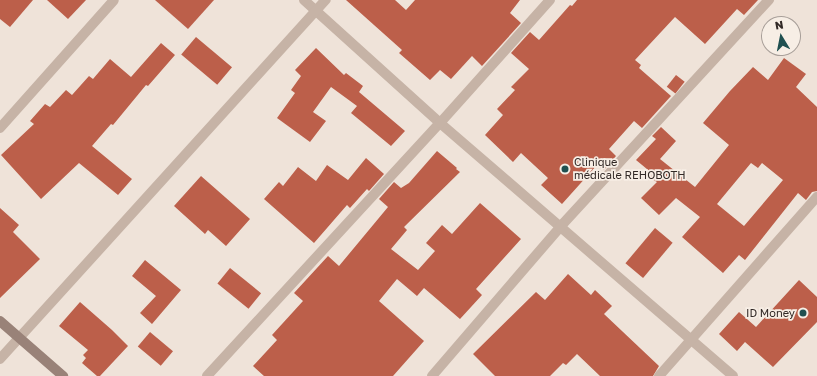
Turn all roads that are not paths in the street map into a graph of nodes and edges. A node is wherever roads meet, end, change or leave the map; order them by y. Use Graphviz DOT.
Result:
graph roads {
  1 [pos="114,0"];
  2 [pos="304,0"];
  3 [pos="326,0"];
  4 [pos="550,0"];
  5 [pos="768,0"];
  6 [pos="316,11"];
  7 [pos="440,123"];
  8 [pos="0,128"];
  9 [pos="817,197"];
  10 [pos="560,227"];
  11 [pos="0,321"];
  12 [pos="20,339"];
  13 [pos="692,340"];
  14 [pos="0,359"];
  15 [pos="63,376"];
  16 [pos="207,376"];
  17 [pos="432,376"];
  18 [pos="659,376"];
  19 [pos="733,376"];
  1 -- 8 [label="street"];
  2 -- 6 [label="street"];
  3 -- 6 [label="street"];
  4 -- 7 [label="street"];
  5 -- 10 [label="street"];
  6 -- 7 [label="street"];
  6 -- 12 [label="street"];
  7 -- 10 [label="street"];
  7 -- 16 [label="street"];
  9 -- 13 [label="street"];
  10 -- 13 [label="street"];
  10 -- 17 [label="street"];
  11 -- 12 [label="main road"];
  12 -- 14 [label="street"];
  12 -- 15 [label="main road"];
  13 -- 18 [label="street"];
  13 -- 19 [label="street"];
}
